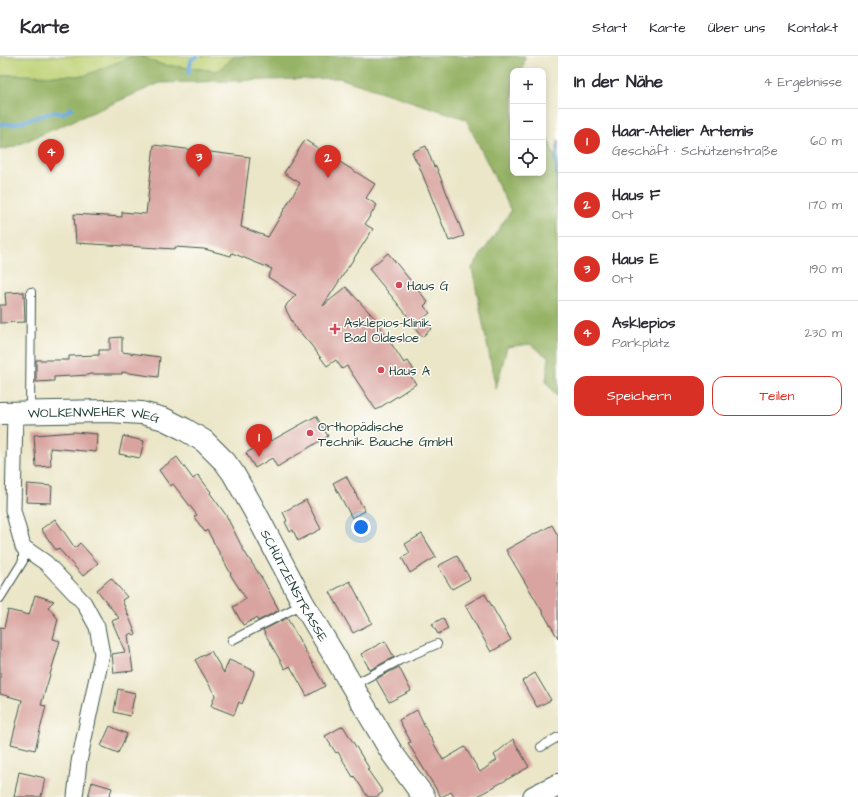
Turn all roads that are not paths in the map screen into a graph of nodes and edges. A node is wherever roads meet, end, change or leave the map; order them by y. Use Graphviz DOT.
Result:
graph roads {
  1 [pos="31,292"];
  2 [pos="15,412"];
  3 [pos="184,429"];
  4 [pos="23,547"];
  5 [pos="0,598"];
  6 [pos="303,603"];
  7 [pos="232,640"];
  8 [pos="437,644"];
  9 [pos="352,685"];
  10 [pos="558,737"];
  11 [pos="541,748"];
  12 [pos="392,753"];
  13 [pos="558,785"];
  14 [pos="75,797"];
  15 [pos="407,797"];
  16 [pos="424,797"];
  17 [pos="534,797"];
  1 -- 2 [label="lane"];
  2 -- 3 [label="street, WOLKENWEHER WEG"];
  2 -- 4 [label="street"];
  3 -- 6 [label="street, SCHÜTZENSTRASSE"];
  4 -- 5 [label="lane"];
  4 -- 14 [label="street"];
  6 -- 7 [label="lane"];
  6 -- 9 [label="street, SCHÜTZENSTRASSE"];
  8 -- 9 [label="lane"];
  9 -- 12 [label="street, SCHÜTZENSTRASSE"];
  10 -- 11 [label="lane"];
  12 -- 15 [label="street, SCHÜTZENSTRASSE"];
  12 -- 16 [label="street, SCHÜTZENSTRASSE"];
  13 -- 17 [label="street"];
}
